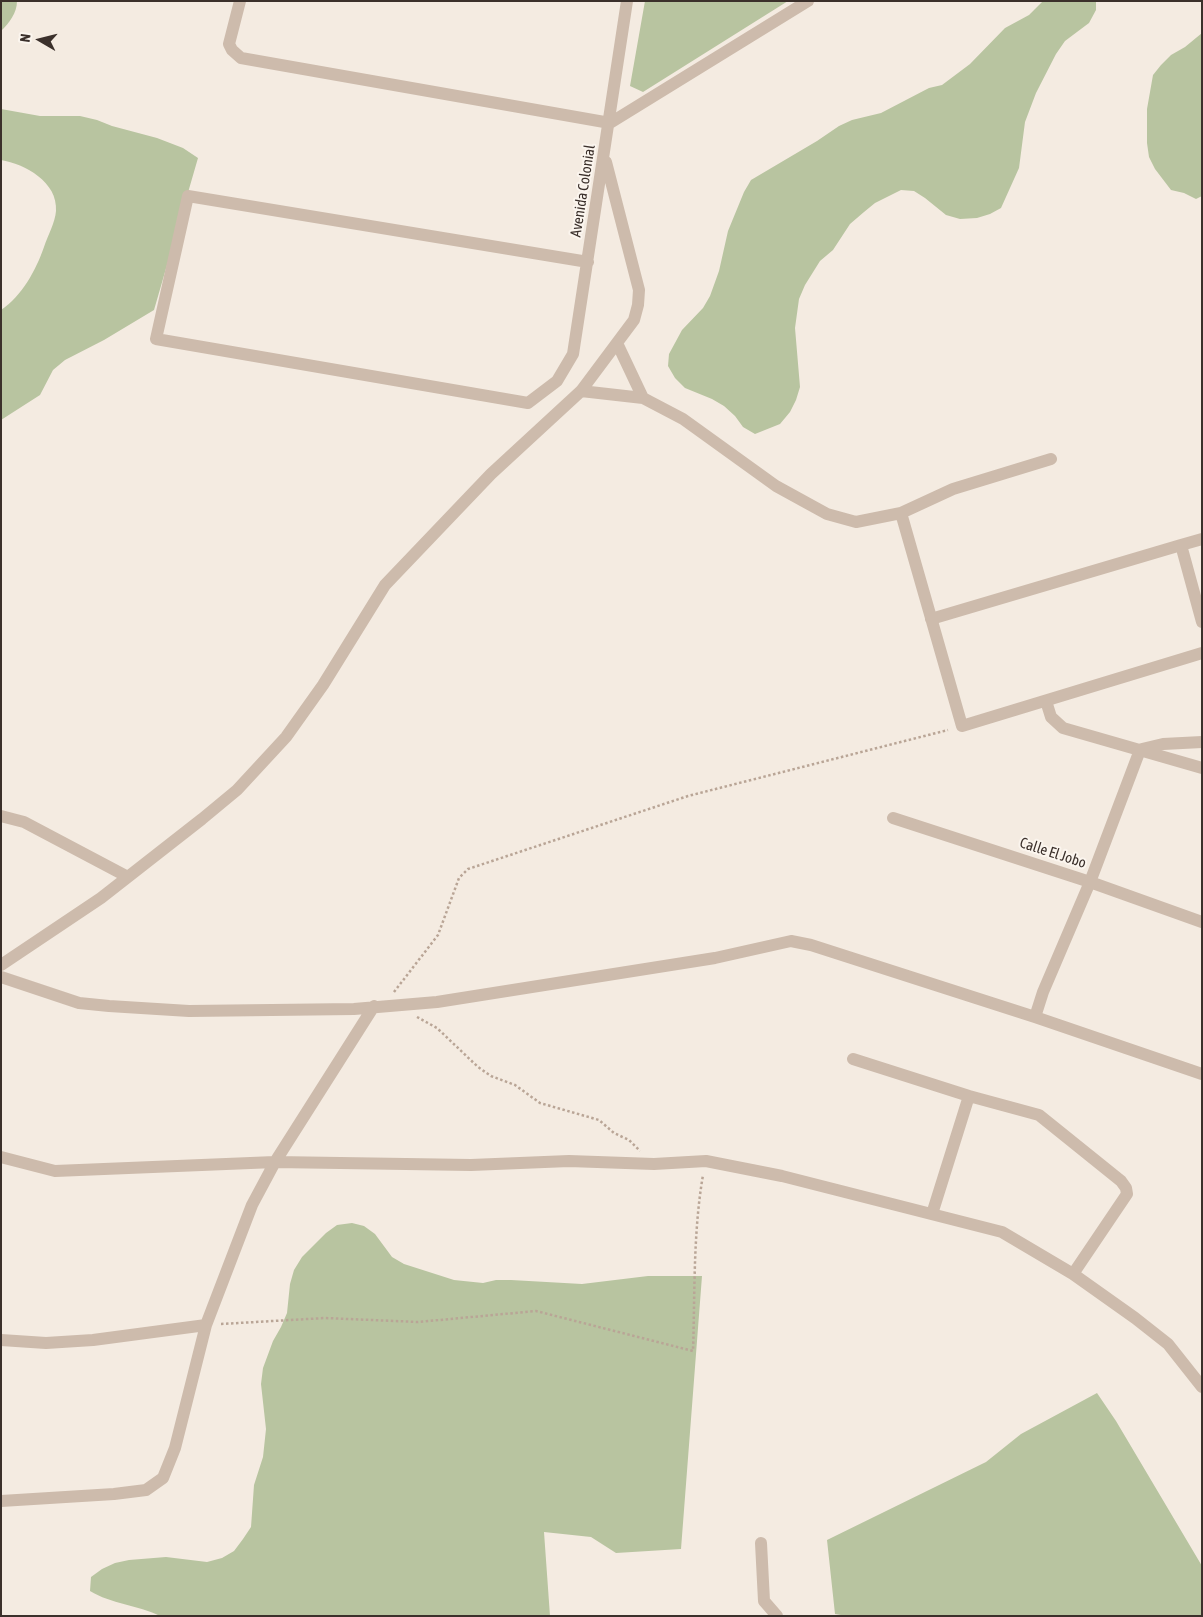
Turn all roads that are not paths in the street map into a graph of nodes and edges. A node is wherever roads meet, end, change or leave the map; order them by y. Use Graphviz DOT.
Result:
graph roads {
  1 [pos="240,1"];
  2 [pos="627,1"];
  3 [pos="808,1"];
  4 [pos="610,123"];
  5 [pos="605,157"];
  6 [pos="588,262"];
  7 [pos="617,343"];
  8 [pos="581,391"];
  9 [pos="643,398"];
  10 [pos="1051,459"];
  11 [pos="901,513"];
  12 [pos="1202,539"];
  13 [pos="1181,545"];
  14 [pos="931,619"];
  15 [pos="1202,622"];
  16 [pos="1202,653"];
  17 [pos="1046,701"];
  18 [pos="1202,742"];
  19 [pos="1140,750"];
  20 [pos="1202,768"];
  21 [pos="1,816"];
  22 [pos="893,818"];
  23 [pos="128,877"];
  24 [pos="1090,882"];
  25 [pos="1202,922"];
  26 [pos="1,965"];
  27 [pos="1,977"];
  28 [pos="379,1006"];
  29 [pos="1035,1017"];
  30 [pos="853,1058"];
  31 [pos="1202,1074"];
  32 [pos="969,1096"];
  33 [pos="1,1157"];
  34 [pos="275,1162"];
  35 [pos="932,1214"];
  36 [pos="1073,1274"];
  37 [pos="206,1325"];
  38 [pos="1,1340"];
  39 [pos="1202,1387"];
  40 [pos="1,1501"];
  41 [pos="761,1543"];
  42 [pos="777,1616"];
  1 -- 4 [label="street"];
  2 -- 4 [label="street, Avenida Colonial"];
  3 -- 4 [label="street"];
  4 -- 5 [label="street, Avenida Colonial"];
  5 -- 6 [label="street, Avenida Colonial"];
  5 -- 7 [label="street"];
  6 -- 6 [label="street, Avenida Colonial"];
  7 -- 8 [label="street"];
  7 -- 9 [label="street"];
  8 -- 9 [label="street"];
  8 -- 23 [label="street"];
  9 -- 11 [label="street"];
  10 -- 11 [label="street"];
  11 -- 14 [label="street"];
  12 -- 13 [label="street"];
  13 -- 14 [label="street"];
  13 -- 15 [label="street"];
  14 -- 17 [label="street"];
  16 -- 17 [label="street"];
  17 -- 19 [label="street"];
  18 -- 19 [label="street"];
  19 -- 20 [label="street"];
  19 -- 24 [label="street"];
  21 -- 23 [label="street"];
  22 -- 24 [label="street, Calle El Jobo"];
  23 -- 26 [label="street"];
  24 -- 25 [label="street, Calle El Jobo"];
  24 -- 29 [label="street"];
  27 -- 28 [label="street"];
  28 -- 29 [label="street"];
  28 -- 34 [label="street"];
  29 -- 31 [label="street"];
  30 -- 32 [label="street"];
  32 -- 35 [label="street"];
  32 -- 36 [label="street"];
  33 -- 34 [label="street"];
  34 -- 35 [label="street"];
  34 -- 37 [label="street"];
  35 -- 36 [label="street"];
  36 -- 39 [label="street"];
  37 -- 38 [label="street"];
  37 -- 40 [label="street"];
  41 -- 42 [label="street"];
}
